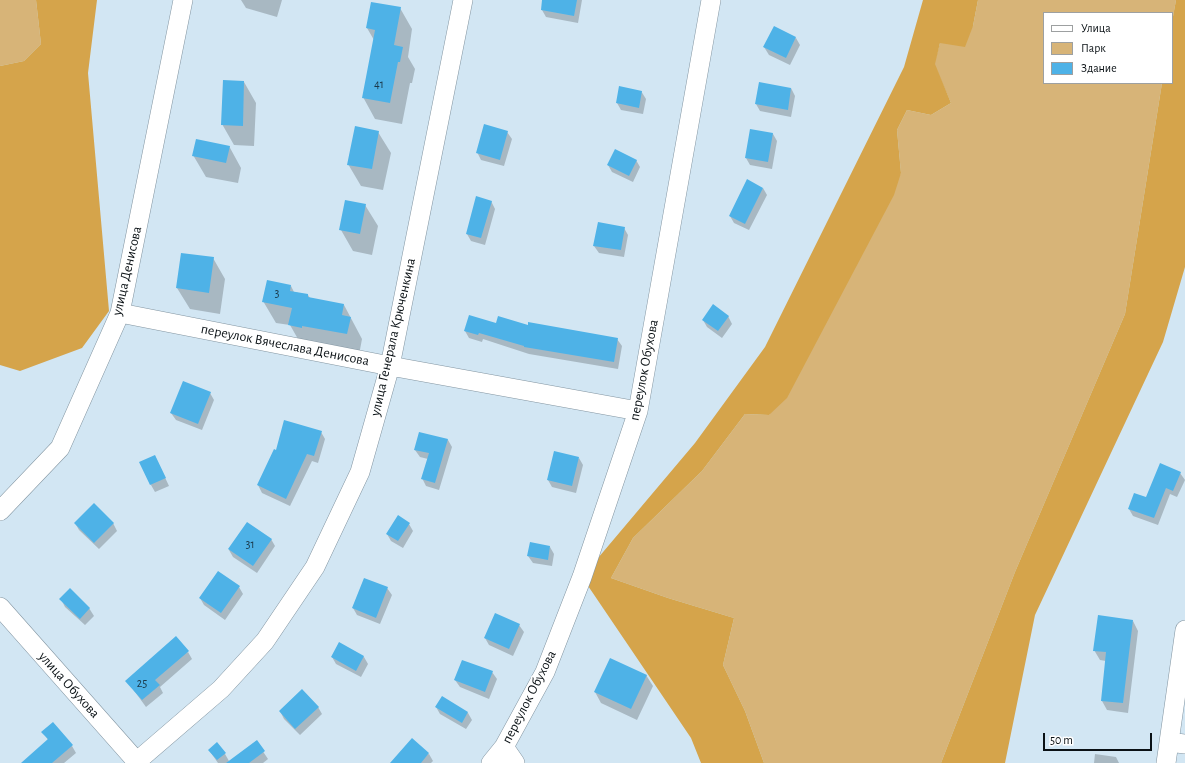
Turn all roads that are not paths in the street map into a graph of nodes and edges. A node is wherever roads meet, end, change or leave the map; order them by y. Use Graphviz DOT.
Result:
graph roads {
  1 [pos="183,0"];
  2 [pos="463,0"];
  3 [pos="711,0"];
  4 [pos="120,313"];
  5 [pos="390,366"];
  6 [pos="638,411"];
  7 [pos="0,511"];
  8 [pos="0,607"];
  9 [pos="1185,630"];
  10 [pos="1177,743"];
  11 [pos="504,747"];
  12 [pos="137,763"];
  13 [pos="491,763"];
  14 [pos="515,763"];
  15 [pos="1166,763"];
  1 -- 4 [label="street, улица Денисова"];
  2 -- 5 [label="street, улица Генерала Крюченкина"];
  3 -- 6 [label="street, переулок Обухова"];
  4 -- 5 [label="street, переулок Вячеслава Денисова"];
  4 -- 7 [label="street, улица Денисова"];
  5 -- 6 [label="street, переулок Вячеслава Денисова"];
  5 -- 12 [label="street, улица Генерала Крюченкина"];
  6 -- 11 [label="street, переулок Обухова"];
  8 -- 12 [label="street, улица Обухова"];
  9 -- 10 [label="street"];
  10 -- 15 [label="street"];
  11 -- 13 [label="street, переулок Обухова"];
  11 -- 14 [label="street"];
}
